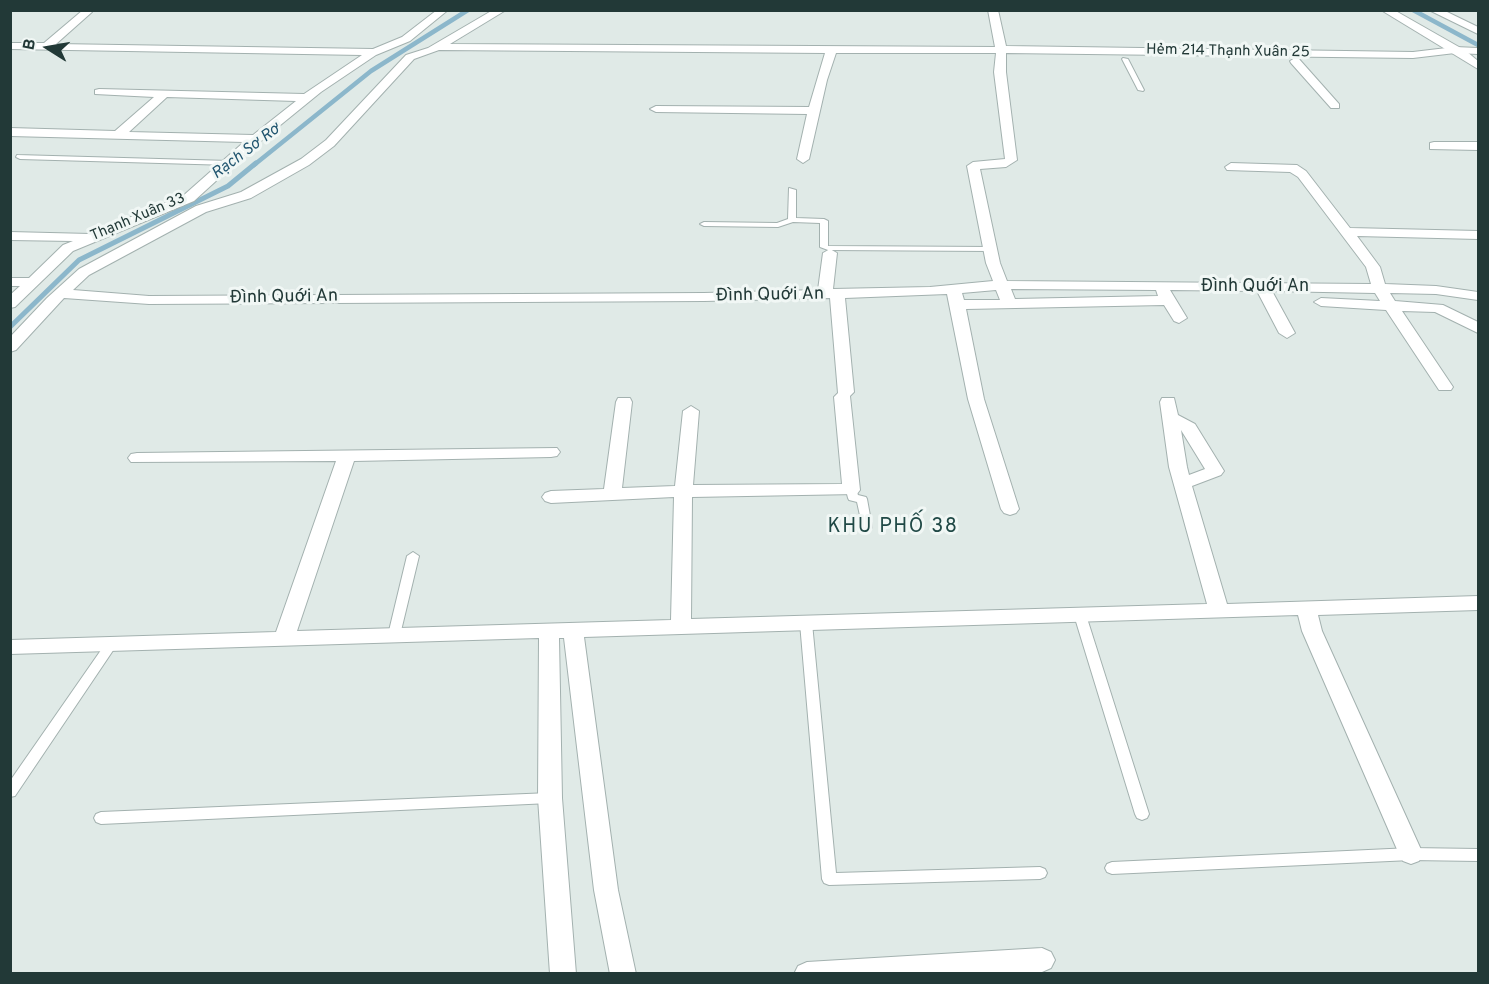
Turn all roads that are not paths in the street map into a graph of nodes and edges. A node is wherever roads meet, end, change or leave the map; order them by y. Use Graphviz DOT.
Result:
graph roads {
  1 [pos="443,10"];
  2 [pos="501,10"];
  3 [pos="993,10"];
  4 [pos="1386,10"];
  5 [pos="1434,10"];
  6 [pos="87,12"];
  7 [pos="1479,31"];
  8 [pos="10,46"];
  9 [pos="437,46"];
  10 [pos="46,47"];
  11 [pos="832,49"];
  12 [pos="1461,51"];
  13 [pos="1479,51"];
  14 [pos="377,52"];
  15 [pos="416,54"];
  16 [pos="1001,54"];
  17 [pos="1125,59"];
  18 [pos="1295,61"];
  19 [pos="1477,64"];
  20 [pos="1141,90"];
  21 [pos="99,92"];
  22 [pos="164,94"];
  23 [pos="307,99"];
  24 [pos="1335,106"];
  25 [pos="656,109"];
  26 [pos="814,111"];
  27 [pos="10,132"];
  28 [pos="119,134"];
  29 [pos="256,139"];
  30 [pos="1434,146"];
  31 [pos="1479,146"];
  32 [pos="20,158"];
  33 [pos="803,159"];
  34 [pos="230,163"];
  35 [pos="1231,167"];
  36 [pos="792,190"];
  37 [pos="792,220"];
  38 [pos="704,224"];
  39 [pos="1345,232"];
  40 [pos="1479,235"];
  41 [pos="10,236"];
  42 [pos="91,237"];
  43 [pos="990,249"];
  44 [pos="830,253"];
  45 [pos="10,282"];
  46 [pos="33,282"];
  47 [pos="1002,285"];
  48 [pos="1262,286"];
  49 [pos="1379,288"];
  50 [pos="953,289"];
  51 [pos="60,293"];
  52 [pos="1164,293"];
  53 [pos="831,295"];
  54 [pos="1479,296"];
  55 [pos="1321,302"];
  56 [pos="10,304"];
  57 [pos="1009,304"];
  58 [pos="958,305"];
  59 [pos="1391,306"];
  60 [pos="1179,318"];
  61 [pos="1479,328"];
  62 [pos="1287,333"];
  63 [pos="10,347"];
  64 [pos="1445,387"];
  65 [pos="624,402"];
  66 [pos="691,411"];
  67 [pos="551,452"];
  68 [pos="347,456"];
  69 [pos="137,458"];
  70 [pos="1182,484"];
  71 [pos="851,490"];
  72 [pos="683,492"];
  73 [pos="612,494"];
  74 [pos="551,497"];
  75 [pos="1010,508"];
  76 [pos="867,527"];
  77 [pos="413,556"];
  78 [pos="1479,603"];
  79 [pos="1306,609"];
  80 [pos="1219,611"];
  81 [pos="1080,615"];
  82 [pos="806,623"];
  83 [pos="681,627"];
  84 [pos="549,630"];
  85 [pos="573,630"];
  86 [pos="394,635"];
  87 [pos="284,638"];
  88 [pos="112,644"];
  89 [pos="10,647"];
  90 [pos="10,792"];
  91 [pos="550,798"];
  92 [pos="1142,814"];
  93 [pos="101,818"];
  94 [pos="1411,854"];
  95 [pos="1479,855"];
  96 [pos="1112,868"];
  97 [pos="1040,873"];
  98 [pos="1042,960"];
  99 [pos="563,974"];
  100 [pos="623,974"];
  101 [pos="807,974"];
  1 -- 14 [label="street, Thạnh Xuân 33"];
  2 -- 9 [label="street"];
  3 -- 16 [label="street"];
  4 -- 12 [label="street"];
  5 -- 7 [label="street"];
  6 -- 10 [label="street"];
  8 -- 10 [label="street"];
  9 -- 11 [label="street"];
  9 -- 15 [label="street"];
  10 -- 14 [label="street"];
  11 -- 16 [label="street"];
  11 -- 26 [label="street"];
  12 -- 13 [label="street, Hẻm 214 Thạnh Xuân 25"];
  12 -- 16 [label="street, Hẻm 214 Thạnh Xuân 25"];
  12 -- 19 [label="street"];
  14 -- 15 [label="street"];
  14 -- 23 [label="street, Thạnh Xuân 33"];
  15 -- 51 [label="street"];
  16 -- 17 [label="street"];
  16 -- 43 [label="street"];
  17 -- 18 [label="street"];
  17 -- 20 [label="lane"];
  18 -- 19 [label="street"];
  18 -- 24 [label="street"];
  21 -- 22 [label="street"];
  22 -- 23 [label="street"];
  22 -- 28 [label="street"];
  23 -- 29 [label="street, Thạnh Xuân 33"];
  25 -- 26 [label="street"];
  26 -- 33 [label="street"];
  27 -- 28 [label="street"];
  28 -- 29 [label="street"];
  29 -- 34 [label="street, Thạnh Xuân 33"];
  30 -- 31 [label="street"];
  32 -- 34 [label="lane"];
  34 -- 42 [label="street, Thạnh Xuân 33"];
  35 -- 39 [label="street"];
  36 -- 37 [label="lane"];
  37 -- 38 [label="lane"];
  37 -- 43 [label="lane"];
  39 -- 40 [label="street"];
  39 -- 49 [label="street"];
  41 -- 42 [label="street"];
  42 -- 46 [label="street, Thạnh Xuân 33"];
  43 -- 47 [label="street"];
  44 -- 53 [label="street"];
  45 -- 46 [label="street"];
  46 -- 56 [label="street, Thạnh Xuân 33"];
  47 -- 50 [label="street, Đình Quới An"];
  47 -- 52 [label="street, Đình Quới An"];
  47 -- 57 [label="street"];
  48 -- 49 [label="street, Đình Quới An"];
  48 -- 52 [label="street, Đình Quới An"];
  48 -- 62 [label="street"];
  49 -- 54 [label="street, Đình Quới An"];
  49 -- 59 [label="street"];
  50 -- 53 [label="street, Đình Quới An"];
  50 -- 58 [label="street"];
  51 -- 53 [label="street, Đình Quới An"];
  51 -- 63 [label="street"];
  52 -- 57 [label="street"];
  52 -- 60 [label="street"];
  53 -- 71 [label="street"];
  55 -- 59 [label="street"];
  57 -- 58 [label="street"];
  58 -- 75 [label="street"];
  59 -- 61 [label="street"];
  59 -- 64 [label="street"];
  65 -- 73 [label="street"];
  66 -- 72 [label="street"];
  67 -- 68 [label="street"];
  68 -- 69 [label="street"];
  68 -- 87 [label="street"];
  70 -- 70 [label="street"];
  70 -- 80 [label="street"];
  71 -- 72 [label="street"];
  71 -- 76 [label="lane"];
  72 -- 73 [label="street"];
  72 -- 83 [label="street"];
  73 -- 74 [label="street"];
  77 -- 86 [label="lane"];
  78 -- 79 [label="street"];
  79 -- 80 [label="street"];
  79 -- 94 [label="street"];
  80 -- 81 [label="street"];
  81 -- 82 [label="street"];
  81 -- 92 [label="lane"];
  82 -- 83 [label="street"];
  82 -- 97 [label="lane"];
  83 -- 85 [label="street"];
  84 -- 85 [label="street"];
  84 -- 86 [label="street"];
  84 -- 91 [label="street"];
  85 -- 100 [label="street"];
  86 -- 87 [label="street"];
  87 -- 88 [label="street"];
  88 -- 89 [label="street"];
  88 -- 90 [label="lane"];
  91 -- 93 [label="lane"];
  91 -- 99 [label="street"];
  94 -- 95 [label="lane"];
  94 -- 96 [label="lane"];
  98 -- 101 [label="street"];
}
